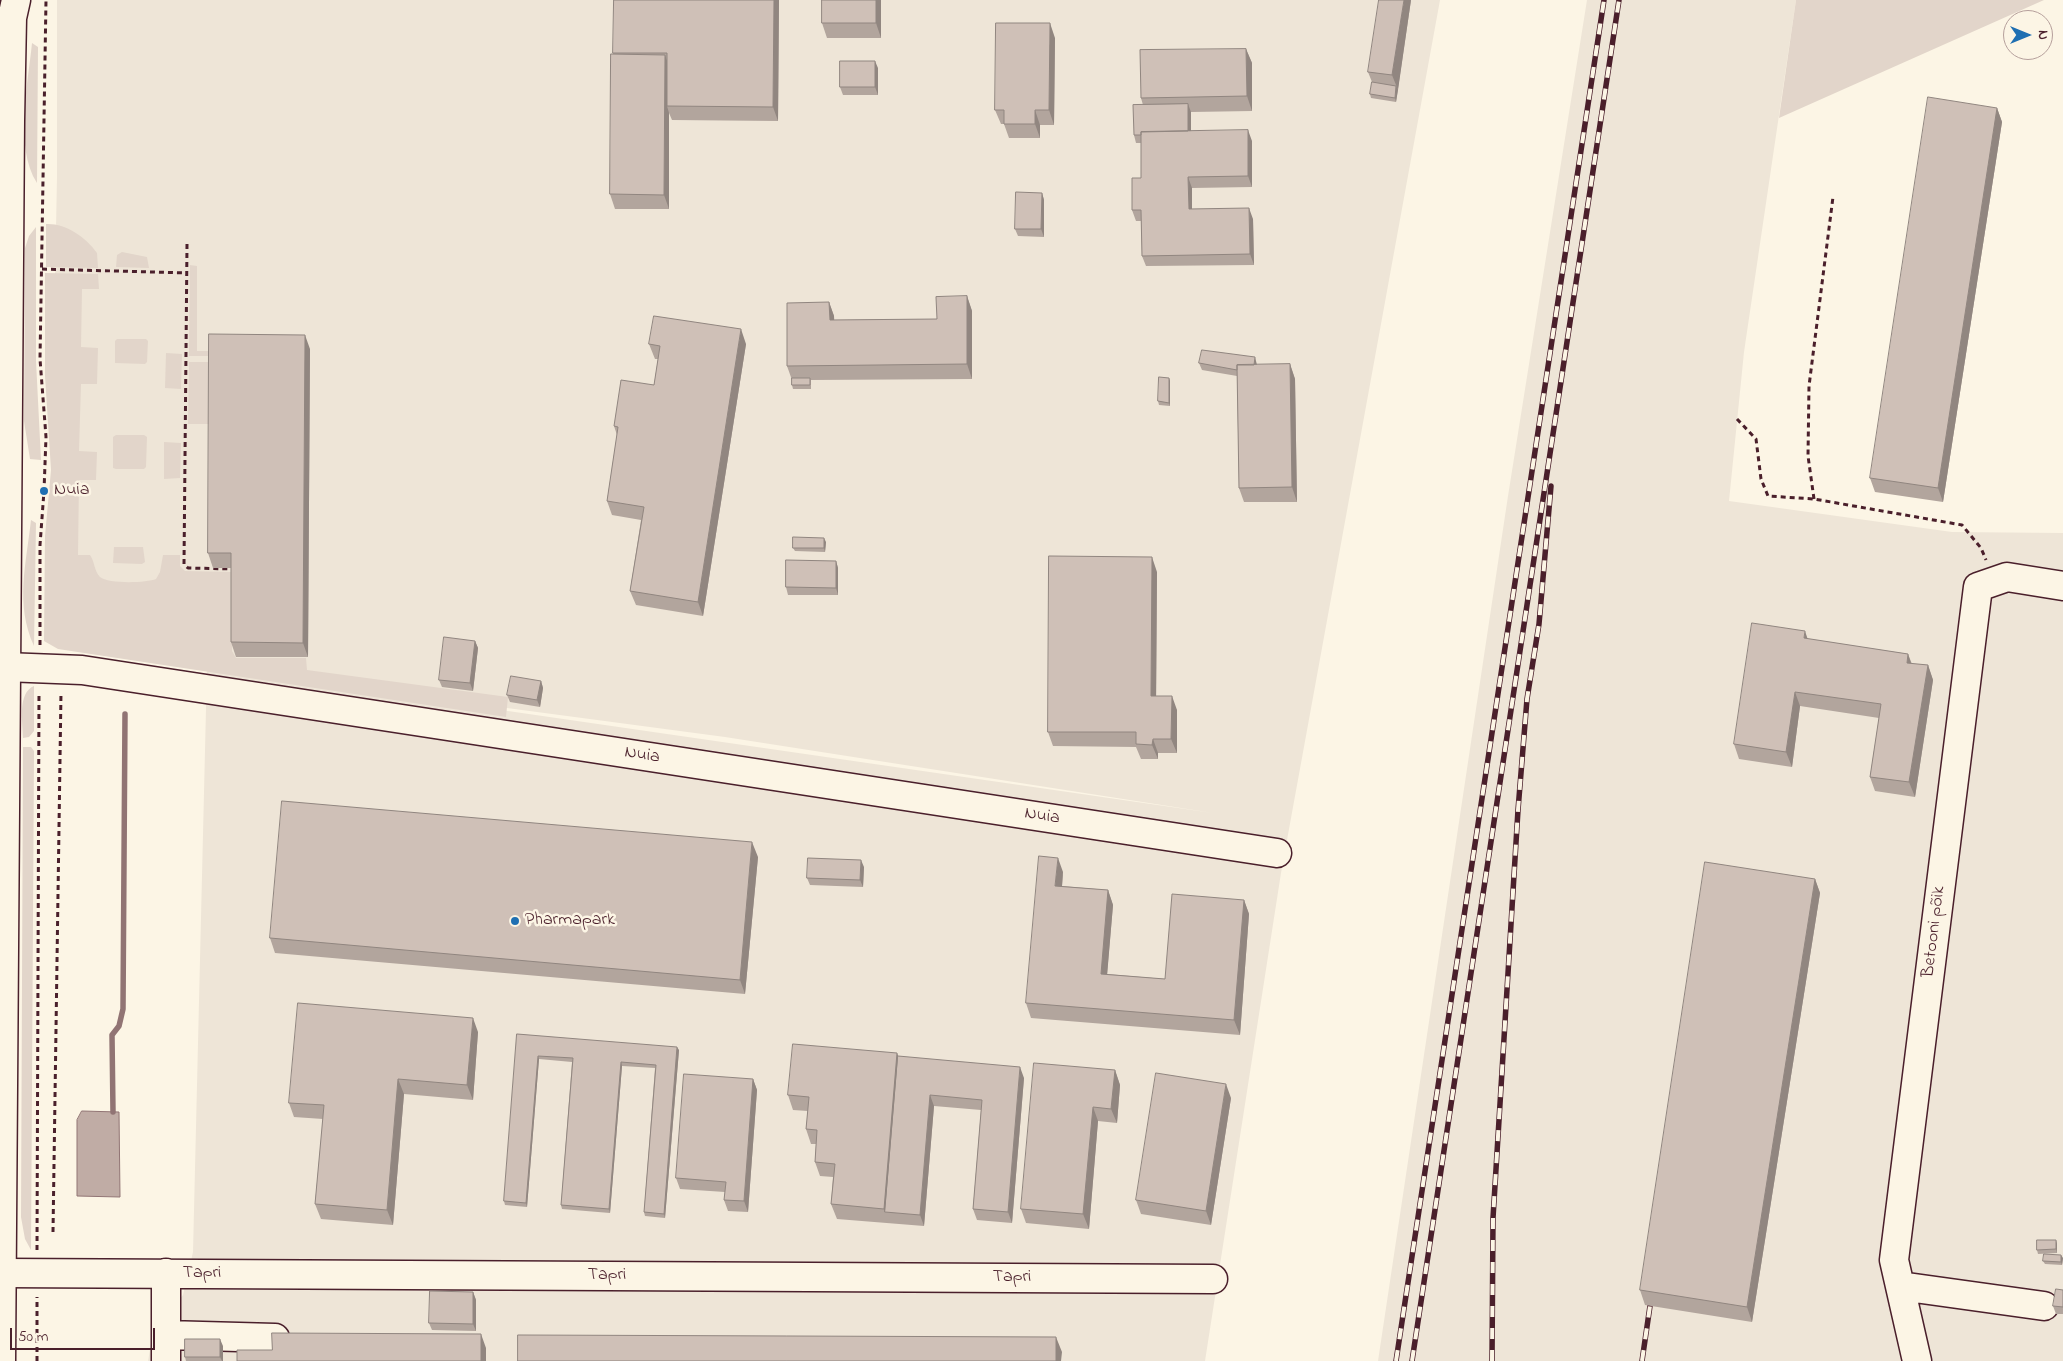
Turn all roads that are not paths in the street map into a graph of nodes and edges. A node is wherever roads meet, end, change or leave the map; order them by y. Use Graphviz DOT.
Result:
graph roads {
  1 [pos="12,6"];
  2 [pos="2063,586"];
  3 [pos="5,667"];
  4 [pos="1277,853"];
  5 [pos="2,1273"];
  6 [pos="166,1273"];
  7 [pos="1213,1279"];
  8 [pos="1900,1286"];
  9 [pos="2044,1306"];
  10 [pos="275,1338"];
  11 [pos="166,1348"];
  12 [pos="1,1361"];
  13 [pos="1917,1361"];
  1 -- 3 [label="street"];
  2 -- 8 [label="street, Betooni põik"];
  3 -- 4 [label="street, Nuia"];
  3 -- 5 [label="street"];
  5 -- 6 [label="street, Tapri"];
  5 -- 12 [label="street"];
  6 -- 7 [label="street, Tapri"];
  6 -- 11 [label="street"];
  8 -- 9 [label="street"];
  8 -- 13 [label="street, Betooni põik"];
  10 -- 11 [label="street"];
}
